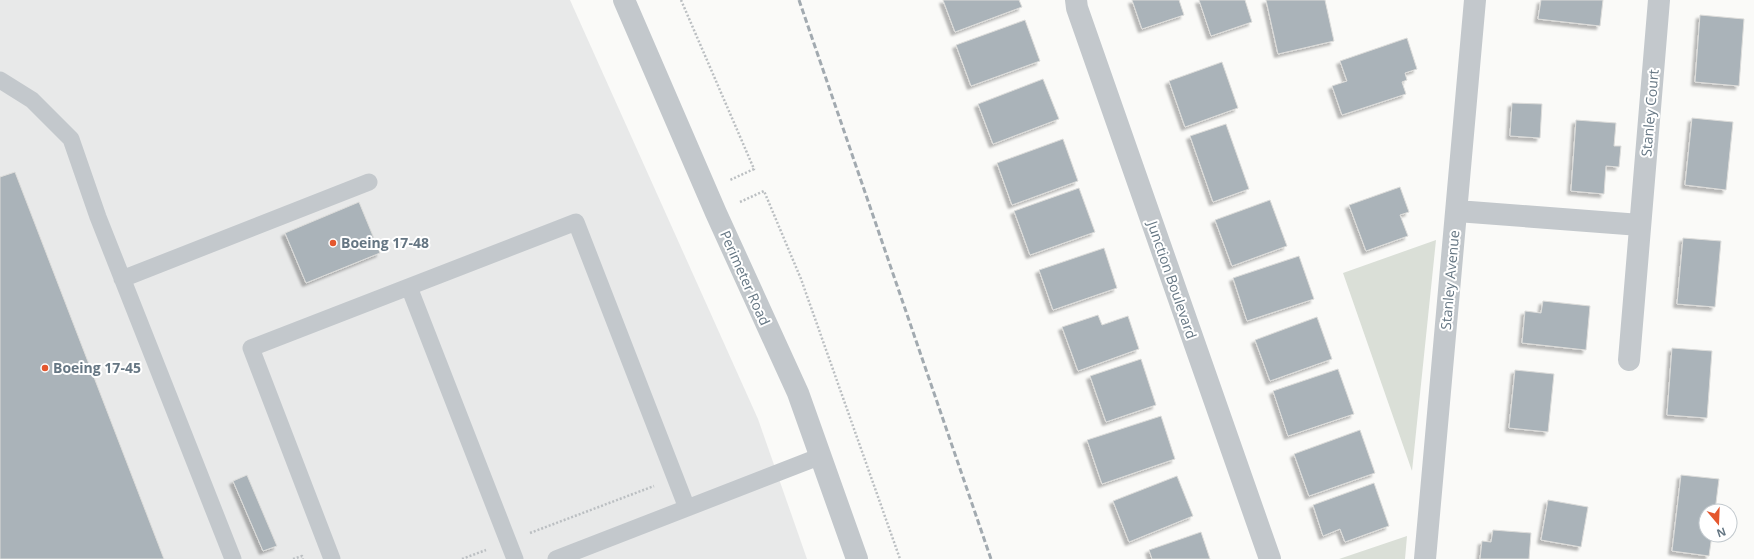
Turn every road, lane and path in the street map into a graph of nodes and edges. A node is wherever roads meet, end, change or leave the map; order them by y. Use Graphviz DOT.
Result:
graph roads {
  1 [pos="624,0"];
  2 [pos="681,0"];
  3 [pos="1076,0"];
  4 [pos="1475,0"];
  5 [pos="1659,0"];
  6 [pos="0,80"];
  7 [pos="369,182"];
  8 [pos="707,190"];
  9 [pos="1457,211"];
  10 [pos="716,213"];
  11 [pos="1640,225"];
  12 [pos="122,279"];
  13 [pos="409,287"];
  14 [pos="1629,360"];
  15 [pos="821,456"];
  16 [pos="657,484"];
  17 [pos="687,508"];
  18 [pos="508,542"];
  19 [pos="232,559"];
  20 [pos="293,559"];
  21 [pos="303,559"];
  22 [pos="332,559"];
  23 [pos="462,559"];
  24 [pos="515,559"];
  25 [pos="556,559"];
  26 [pos="857,559"];
  27 [pos="900,559"];
  28 [pos="1270,559"];
  29 [pos="1425,559"];
  1 -- 8 [label="street, Perimeter Road"];
  2 -- 8 [label="path"];
  3 -- 28 [label="street, Junction Boulevard"];
  4 -- 9 [label="street, Stanley Avenue"];
  5 -- 11 [label="street, Stanley Court"];
  6 -- 12 [label="lane"];
  7 -- 12 [label="lane"];
  8 -- 10 [label="street, Perimeter Road"];
  9 -- 11 [label="street"];
  9 -- 29 [label="street, Stanley Avenue"];
  10 -- 15 [label="street, Perimeter Road"];
  10 -- 27 [label="path"];
  11 -- 14 [label="street, Stanley Court"];
  12 -- 19 [label="lane"];
  13 -- 17 [label="lane"];
  13 -- 18 [label="lane"];
  13 -- 22 [label="lane"];
  15 -- 17 [label="lane"];
  15 -- 26 [label="street, Perimeter Road"];
  16 -- 18 [label="path"];
  17 -- 25 [label="lane"];
  18 -- 23 [label="path"];
  18 -- 24 [label="lane"];
  20 -- 21 [label="path"];
}
